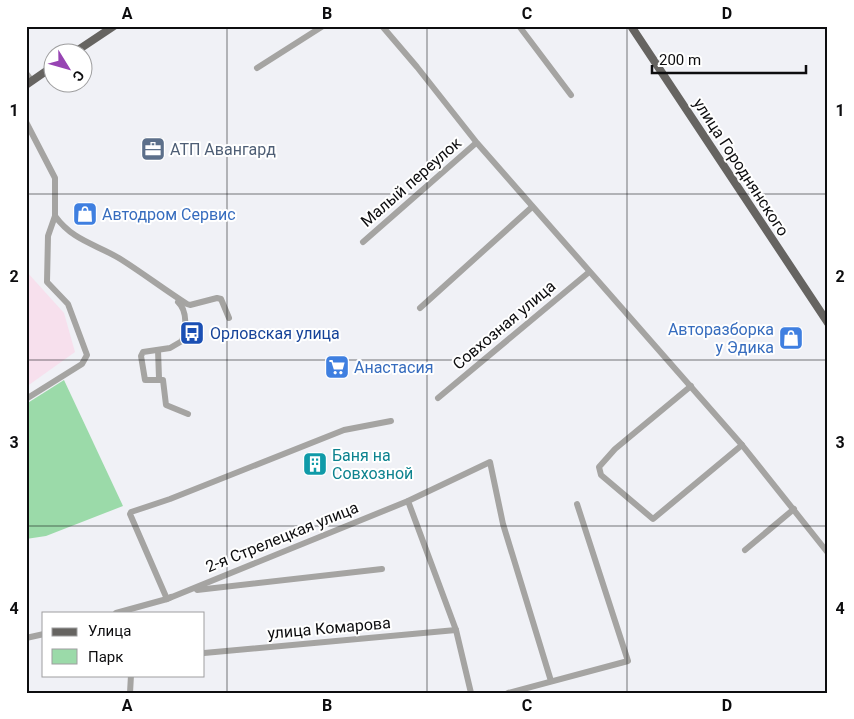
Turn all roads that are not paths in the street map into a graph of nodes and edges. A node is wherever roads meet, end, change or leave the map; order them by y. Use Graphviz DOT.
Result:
graph roads {
  1 [pos="114,26"];
  2 [pos="323,26"];
  3 [pos="382,26"];
  4 [pos="518,26"];
  5 [pos="631,26"];
  6 [pos="90,42"];
  7 [pos="257,68"];
  8 [pos="26,73"];
  9 [pos="42,74"];
  10 [pos="29,83"];
  11 [pos="571,95"];
  12 [pos="26,122"];
  13 [pos="476,143"];
  14 [pos="532,207"];
  15 [pos="55,216"];
  16 [pos="363,242"];
  17 [pos="588,273"];
  18 [pos="173,295"];
  19 [pos="190,305"];
  20 [pos="420,308"];
  21 [pos="184,311"];
  22 [pos="229,318"];
  23 [pos="828,324"];
  24 [pos="158,350"];
  25 [pos="159,378"];
  26 [pos="691,386"];
  27 [pos="438,398"];
  28 [pos="26,399"];
  29 [pos="188,414"];
  30 [pos="391,421"];
  31 [pos="742,445"];
  32 [pos="408,501"];
  33 [pos="577,504"];
  34 [pos="794,509"];
  35 [pos="745,550"];
  36 [pos="828,553"];
  37 [pos="382,569"];
  38 [pos="167,598"];
  39 [pos="131,611"];
  40 [pos="456,630"];
  41 [pos="42,634"];
  42 [pos="26,638"];
  43 [pos="205,653"];
  44 [pos="131,676"];
  45 [pos="551,681"];
  46 [pos="130,693"];
  47 [pos="471,693"];
  48 [pos="508,693"];
  1 -- 6 [label="main road"];
  2 -- 7 [label="street"];
  3 -- 13 [label="street"];
  4 -- 11 [label="street"];
  5 -- 23 [label="main road, улица Городнянского"];
  8 -- 10 [label="street"];
  9 -- 10 [label="main road"];
  12 -- 15 [label="street"];
  13 -- 14 [label="street"];
  13 -- 16 [label="street, Малый переулок"];
  14 -- 17 [label="street"];
  14 -- 20 [label="street"];
  15 -- 18 [label="street"];
  15 -- 28 [label="street"];
  17 -- 26 [label="street"];
  17 -- 27 [label="street, Совхозная улица"];
  18 -- 19 [label="street"];
  18 -- 21 [label="street"];
  19 -- 21 [label="street"];
  19 -- 22 [label="street"];
  21 -- 24 [label="street"];
  24 -- 25 [label="street"];
  24 -- 25 [label="street"];
  25 -- 29 [label="street"];
  26 -- 31 [label="street"];
  26 -- 31 [label="street"];
  30 -- 38 [label="street"];
  31 -- 34 [label="street"];
  32 -- 38 [label="street, 2-я Стрелецкая улица"];
  32 -- 40 [label="street"];
  32 -- 45 [label="street, 2-я Стрелецкая улица"];
  33 -- 45 [label="street"];
  34 -- 35 [label="street"];
  34 -- 36 [label="street"];
  37 -- 38 [label="street, 2-я Стрелецкая улица"];
  38 -- 39 [label="street, 2-я Стрелецкая улица"];
  40 -- 43 [label="street, улица Комарова"];
  40 -- 47 [label="street"];
  41 -- 42 [label="street"];
  44 -- 46 [label="street"];
  45 -- 48 [label="street"];
}
